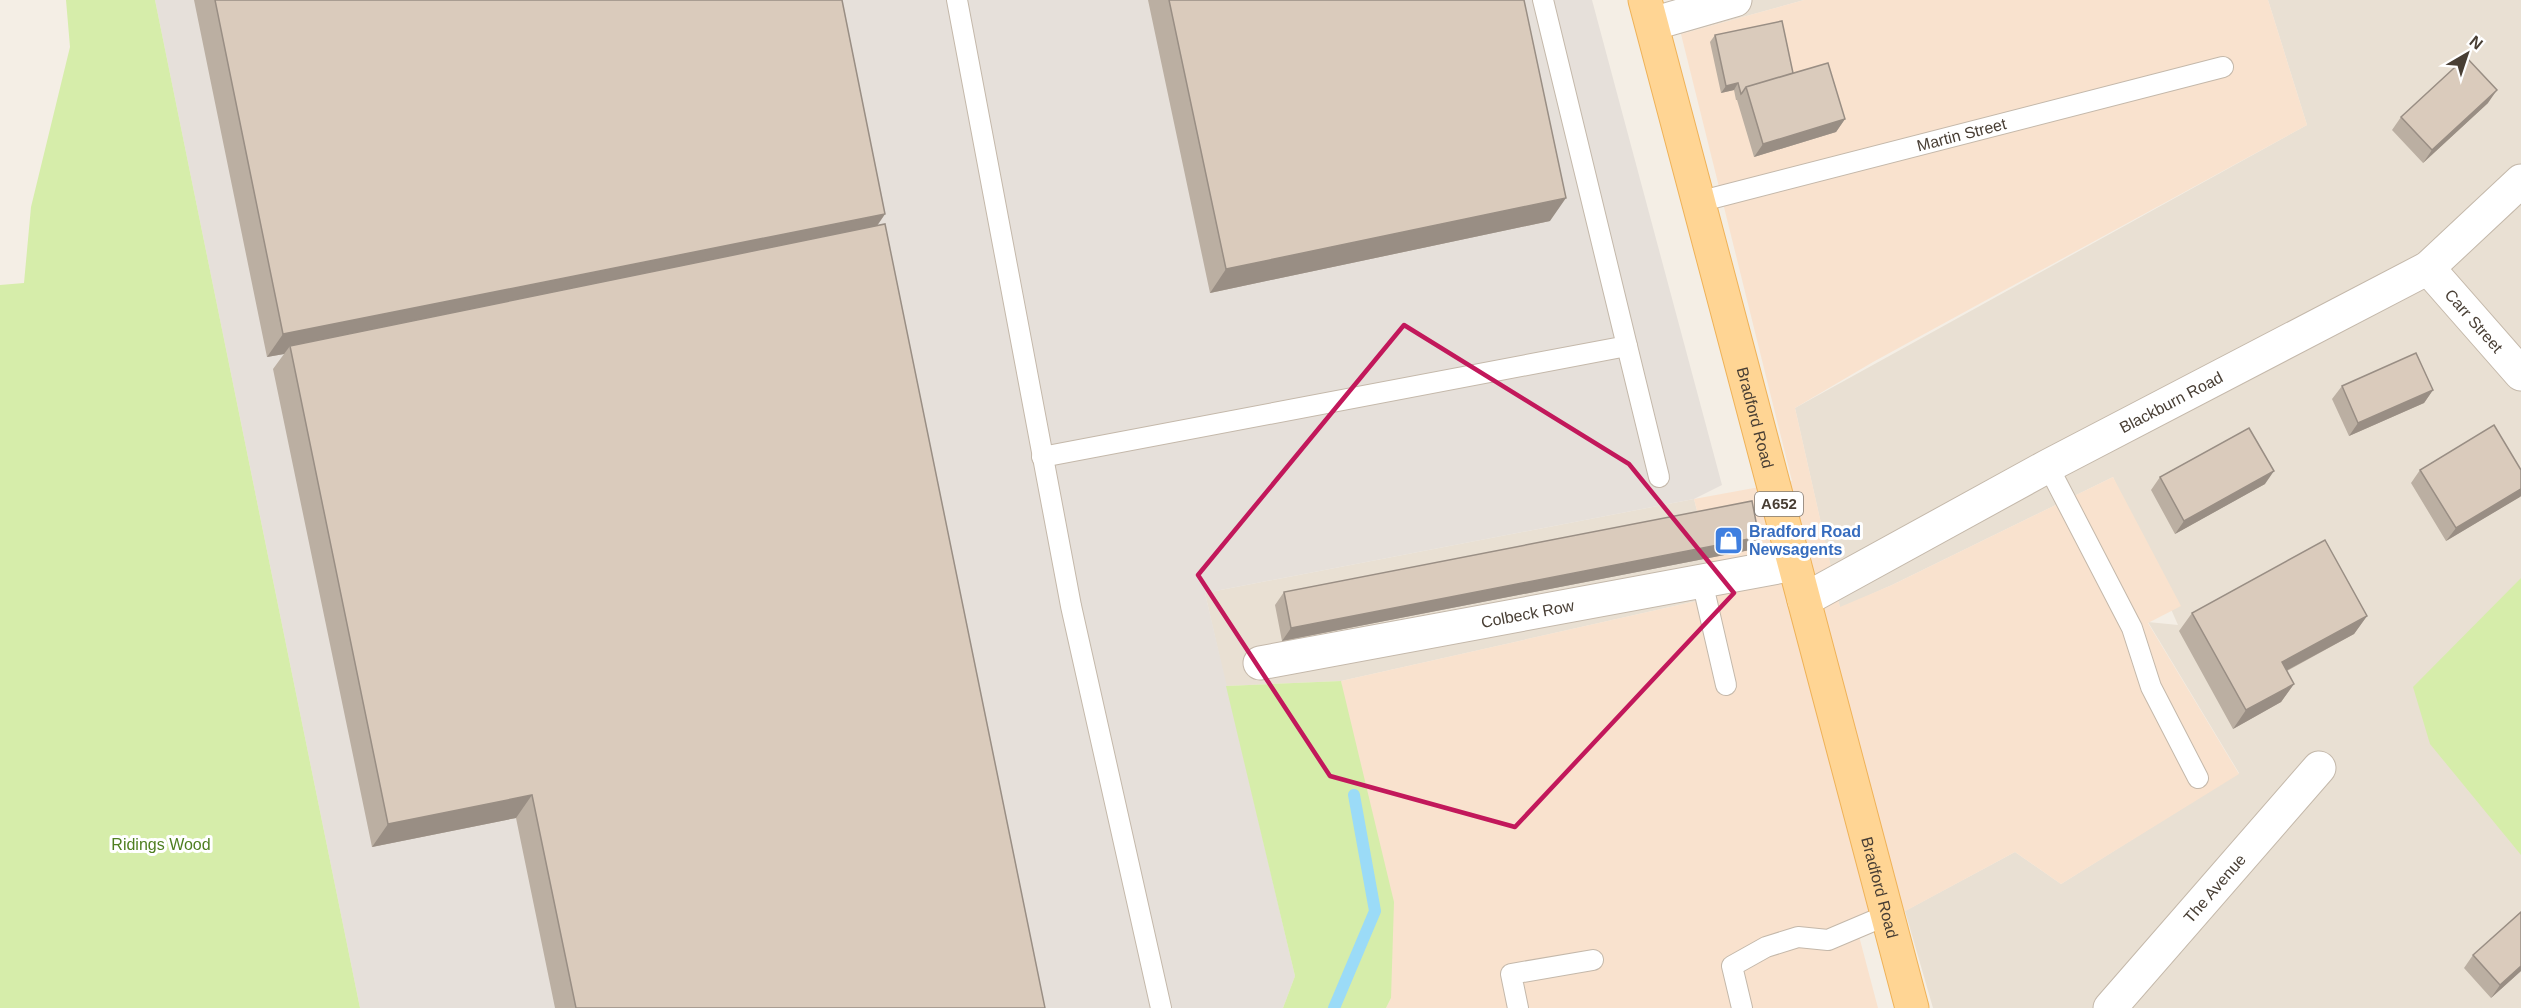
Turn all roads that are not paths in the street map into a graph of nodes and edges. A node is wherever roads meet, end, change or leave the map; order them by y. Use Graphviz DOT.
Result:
graph roads {
  1 [pos="957,0"];
  2 [pos="1543,0"];
  3 [pos="1735,0"];
  4 [pos="1648,12"];
  5 [pos="2223,67"];
  6 [pos="2521,181"];
  7 [pos="1698,202"];
  8 [pos="2428,268"];
  9 [pos="1627,346"];
  10 [pos="2521,374"];
  11 [pos="1042,457"];
  12 [pos="2048,466"];
  13 [pos="1659,477"];
  14 [pos="1794,564"];
  15 [pos="1702,581"];
  16 [pos="1804,600"];
  17 [pos="1260,663"];
  18 [pos="1725,685"];
  19 [pos="2319,768"];
  20 [pos="2198,778"];
  21 [pos="1887,915"];
  22 [pos="1593,960"];
  23 [pos="1161,1008"];
  24 [pos="1518,1008"];
  25 [pos="1742,1008"];
  26 [pos="1912,1008"];
  27 [pos="2110,1008"];
  1 -- 11 [label="lane"];
  2 -- 9 [label="lane"];
  3 -- 4 [label="street"];
  4 -- 7 [label="main road, Bradford Road / A652"];
  5 -- 7 [label="lane, Martin Street"];
  6 -- 8 [label="street, Blackburn Road"];
  7 -- 14 [label="main road, Bradford Road / A652"];
  8 -- 10 [label="street, Carr Street"];
  8 -- 12 [label="street, Blackburn Road"];
  9 -- 11 [label="lane"];
  9 -- 13 [label="lane"];
  11 -- 23 [label="lane"];
  12 -- 16 [label="street, Blackburn Road"];
  12 -- 20 [label="lane"];
  14 -- 15 [label="street, Colbeck Row"];
  14 -- 16 [label="main road, Bradford Road / A652"];
  15 -- 17 [label="street, Colbeck Row"];
  15 -- 18 [label="lane"];
  16 -- 21 [label="main road, Bradford Road / A652"];
  19 -- 27 [label="street, The Avenue"];
  21 -- 25 [label="lane"];
  21 -- 26 [label="main road, Bradford Road / A652"];
  22 -- 24 [label="lane"];
}
